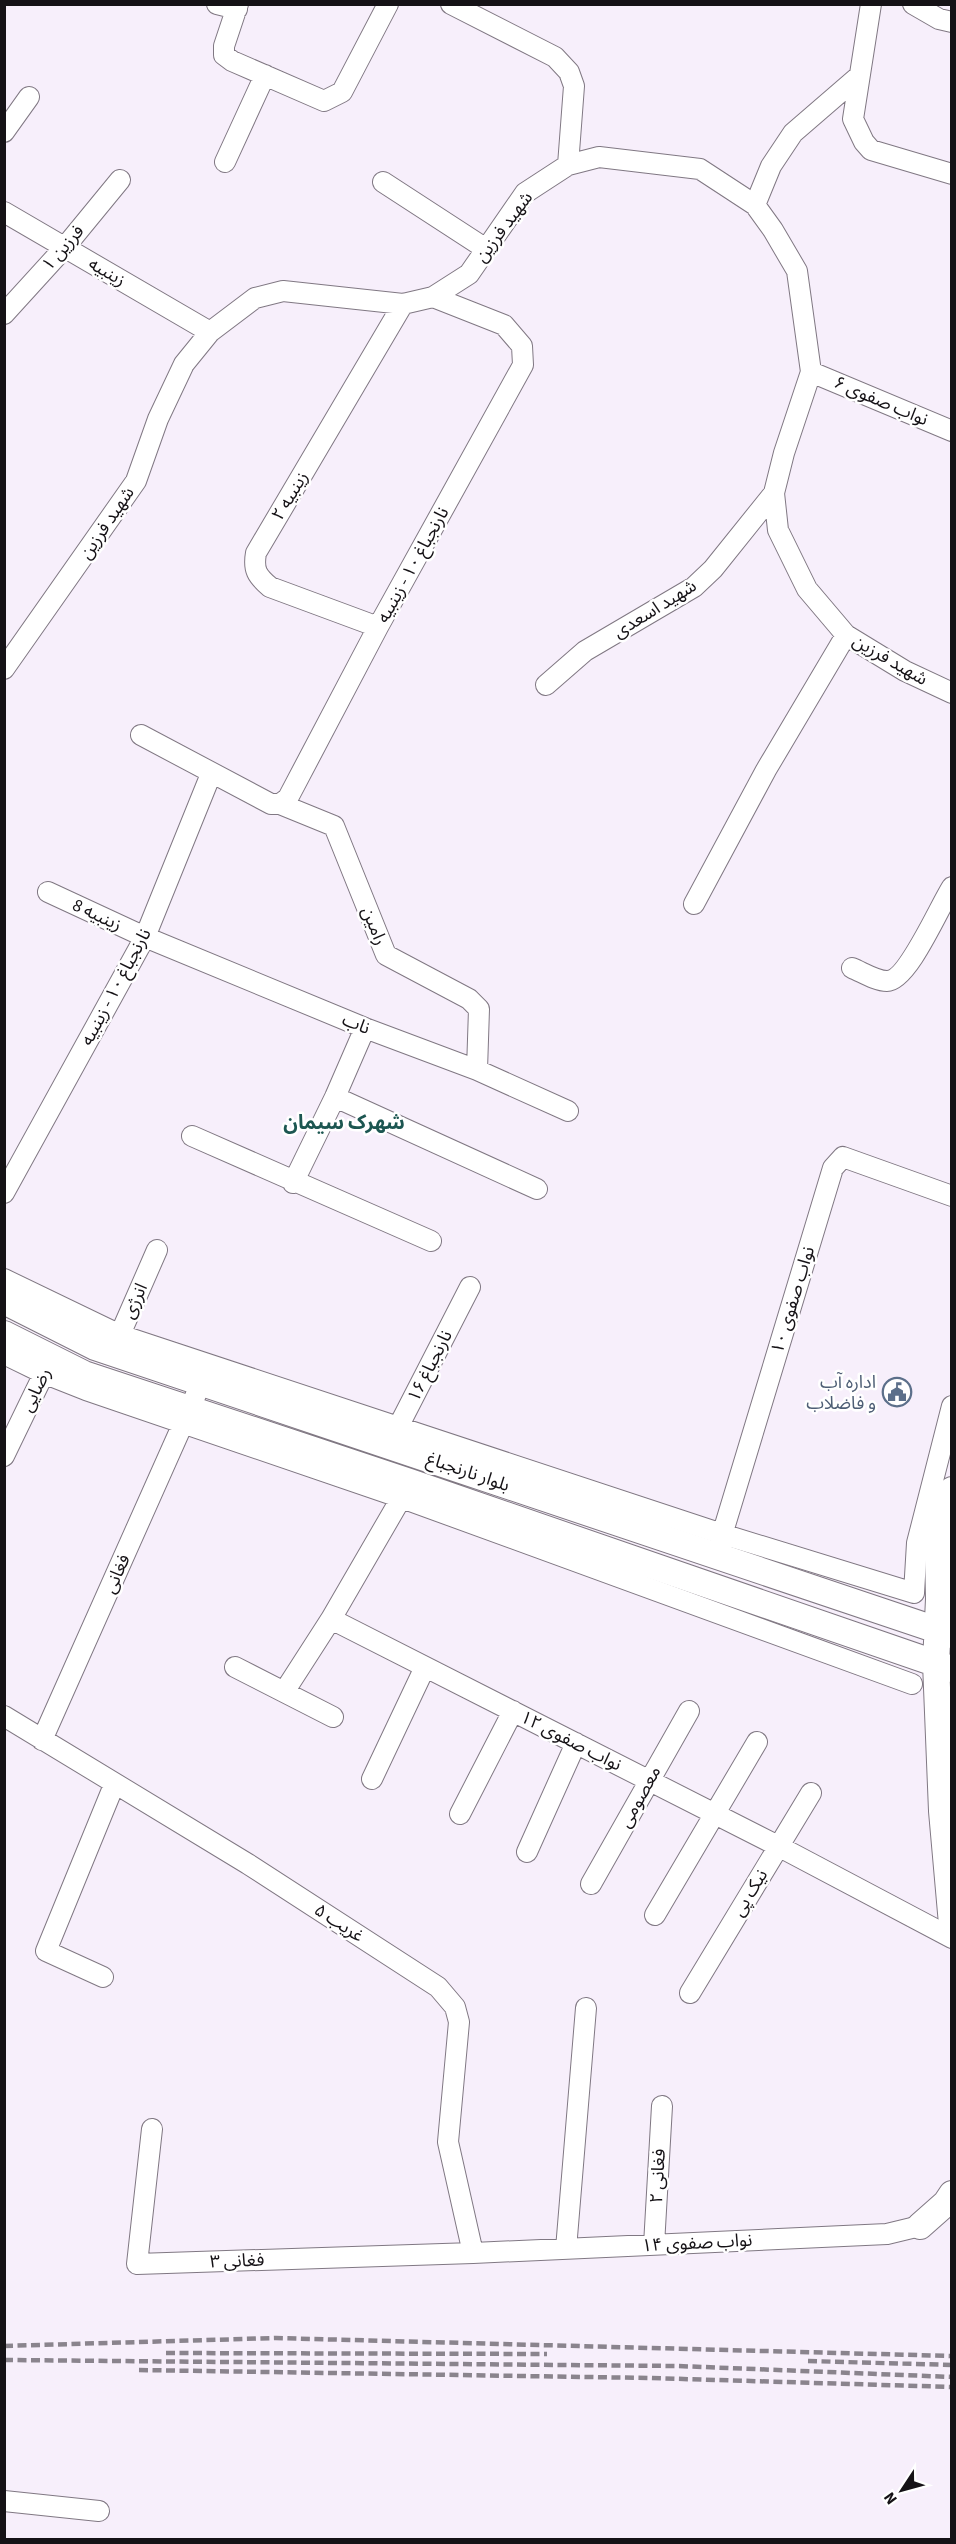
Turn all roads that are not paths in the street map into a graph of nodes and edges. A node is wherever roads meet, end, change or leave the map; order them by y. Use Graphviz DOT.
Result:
graph roads {
  1 [pos="217,4"];
  2 [pos="388,4"];
  3 [pos="451,4"];
  4 [pos="871,4"];
  5 [pos="914,4"];
  6 [pos="238,7"];
  7 [pos="951,22"];
  8 [pos="265,75"];
  9 [pos="859,76"];
  10 [pos="29,97"];
  11 [pos="4,132"];
  12 [pos="225,162"];
  13 [pos="568,165"];
  14 [pos="951,174"];
  15 [pos="120,180"];
  16 [pos="382,182"];
  17 [pos="755,205"];
  18 [pos="4,212"];
  19 [pos="64,247"];
  20 [pos="486,249"];
  21 [pos="433,297"];
  22 [pos="403,304"];
  23 [pos="4,314"];
  24 [pos="210,332"];
  25 [pos="811,372"];
  26 [pos="951,431"];
  27 [pos="774,493"];
  28 [pos="378,627"];
  29 [pos="846,635"];
  30 [pos="4,669"];
  31 [pos="546,685"];
  32 [pos="951,693"];
  33 [pos="141,735"];
  34 [pos="211,774"];
  35 [pos="280,804"];
  36 [pos="951,887"];
  37 [pos="48,892"];
  38 [pos="694,904"];
  39 [pos="145,937"];
  40 [pos="852,968"];
  41 [pos="365,1028"];
  42 [pos="477,1070"];
  43 [pos="335,1097"];
  44 [pos="568,1111"];
  45 [pos="192,1136"];
  46 [pos="293,1182"];
  47 [pos="537,1189"];
  48 [pos="4,1192"];
  49 [pos="951,1196"];
  50 [pos="431,1241"];
  51 [pos="158,1250"];
  52 [pos="4,1279"];
  53 [pos="470,1287"];
  54 [pos="4,1301"];
  55 [pos="4,1334"];
  56 [pos="116,1343"];
  57 [pos="4,1354"];
  58 [pos="47,1366"];
  59 [pos="202,1381"];
  60 [pos="951,1406"];
  61 [pos="188,1416"];
  62 [pos="393,1436"];
  63 [pos="4,1456"];
  64 [pos="406,1490"];
  65 [pos="951,1490"];
  66 [pos="719,1545"];
  67 [pos="331,1618"];
  68 [pos="945,1633"];
  69 [pos="944,1666"];
  70 [pos="235,1667"];
  71 [pos="426,1667"];
  72 [pos="912,1684"];
  73 [pos="284,1692"];
  74 [pos="513,1711"];
  75 [pos="689,1711"];
  76 [pos="5,1716"];
  77 [pos="333,1717"];
  78 [pos="42,1740"];
  79 [pos="757,1742"];
  80 [pos="576,1743"];
  81 [pos="372,1779"];
  82 [pos="649,1780"];
  83 [pos="114,1785"];
  84 [pos="811,1793"];
  85 [pos="460,1814"];
  86 [pos="715,1814"];
  87 [pos="778,1846"];
  88 [pos="527,1852"];
  89 [pos="591,1884"];
  90 [pos="655,1915"];
  91 [pos="951,1924"];
  92 [pos="951,1938"];
  93 [pos="103,1977"];
  94 [pos="690,1993"];
  95 [pos="586,2008"];
  96 [pos="662,2106"];
  97 [pos="152,2129"];
  98 [pos="951,2194"];
  99 [pos="920,2226"];
  100 [pos="654,2245"];
  101 [pos="566,2249"];
  102 [pos="473,2253"];
  103 [pos="4,2501"];
  104 [pos="99,2511"];
  1 -- 6 [label="street"];
  2 -- 8 [label="street"];
  3 -- 13 [label="street"];
  4 -- 9 [label="street"];
  5 -- 7 [label="street"];
  6 -- 8 [label="street"];
  8 -- 12 [label="street"];
  9 -- 14 [label="street"];
  9 -- 17 [label="street"];
  10 -- 11 [label="street"];
  13 -- 17 [label="street, شهید فرزین"];
  13 -- 20 [label="street, شهید فرزین"];
  15 -- 19 [label="street, فرزین ۱"];
  16 -- 20 [label="street"];
  17 -- 25 [label="street, شهید فرزین"];
  18 -- 19 [label="street, زینبیه"];
  19 -- 23 [label="street, فرزین ۱"];
  19 -- 24 [label="street, زینبیه"];
  20 -- 21 [label="street, شهید فرزین"];
  21 -- 22 [label="street, شهید فرزین"];
  21 -- 28 [label="street, نارنجباغ ۱۰ - زینبیه"];
  22 -- 24 [label="street, شهید فرزین"];
  22 -- 28 [label="street, زینبیه ۲"];
  24 -- 30 [label="street, شهید فرزین"];
  25 -- 26 [label="street, نواب صفوی ۶"];
  25 -- 27 [label="street, شهید فرزین"];
  27 -- 29 [label="street, شهید فرزین"];
  27 -- 31 [label="street, شهید اسعدی"];
  28 -- 35 [label="street, نارنجباغ ۱۰ - زینبیه"];
  29 -- 32 [label="street, شهید فرزین"];
  29 -- 38 [label="street"];
  33 -- 34 [label="street"];
  34 -- 35 [label="street"];
  34 -- 39 [label="street, نارنجباغ ۱۰ - زینبیه"];
  35 -- 42 [label="street, رامین"];
  36 -- 40 [label="street"];
  37 -- 39 [label="street, زینبیه 8"];
  39 -- 41 [label="street, ناب"];
  39 -- 48 [label="street, نارنجباغ ۱۰ - زینبیه"];
  41 -- 42 [label="street, ناب"];
  41 -- 43 [label="street"];
  42 -- 44 [label="street, ناب"];
  43 -- 46 [label="street"];
  43 -- 47 [label="street"];
  45 -- 46 [label="street"];
  46 -- 50 [label="street"];
  49 -- 66 [label="street, نواب صفوی ۱۰"];
  51 -- 56 [label="street, انرژی"];
  52 -- 56 [label="street"];
  53 -- 62 [label="street, نارنجباغ ۱۶"];
  54 -- 56 [label="main road, بلوار نارنجباغ"];
  55 -- 58 [label="main road, بلوار نارنجباغ"];
  56 -- 59 [label="main road, بلوار نارنجباغ"];
  56 -- 62 [label="street"];
  57 -- 58 [label="street"];
  58 -- 61 [label="main road, بلوار نارنجباغ"];
  58 -- 63 [label="street, رضایی"];
  59 -- 61 [label="street, فغانی"];
  59 -- 62 [label="main road, بلوار نارنجباغ"];
  60 -- 66 [label="street"];
  61 -- 64 [label="main road, بلوار نارنجباغ"];
  61 -- 78 [label="street, فغانی"];
  62 -- 66 [label="main road, بلوار نارنجباغ"];
  64 -- 67 [label="street"];
  64 -- 69 [label="main road, بلوار نارنجباغ"];
  64 -- 72 [label="street"];
  65 -- 68 [label="main road"];
  66 -- 68 [label="main road, بلوار نارنجباغ"];
  67 -- 71 [label="street, نواب صفوی ۱۲"];
  67 -- 73 [label="street"];
  68 -- 69 [label="main road"];
  69 -- 91 [label="main road"];
  70 -- 73 [label="street"];
  71 -- 74 [label="street, نواب صفوی ۱۲"];
  71 -- 81 [label="street"];
  73 -- 77 [label="street"];
  74 -- 80 [label="street, نواب صفوی ۱۲"];
  74 -- 85 [label="street"];
  75 -- 82 [label="street, معصومی"];
  76 -- 78 [label="street, غریب ۵"];
  78 -- 83 [label="street, غریب ۵"];
  79 -- 86 [label="street"];
  80 -- 82 [label="street, نواب صفوی ۱۲"];
  80 -- 88 [label="street"];
  82 -- 86 [label="street, نواب صفوی ۱۲"];
  82 -- 89 [label="street, معصومی"];
  83 -- 93 [label="street"];
  83 -- 102 [label="street, غریب ۵"];
  84 -- 87 [label="street, نیک پی"];
  86 -- 87 [label="street, نواب صفوی ۱۲"];
  86 -- 90 [label="street"];
  87 -- 92 [label="street, نواب صفوی ۱۲"];
  87 -- 94 [label="street, نیک پی"];
  95 -- 101 [label="street"];
  96 -- 100 [label="street, فغانی ۲"];
  97 -- 102 [label="street, فغانی ۳"];
  98 -- 99 [label="main road"];
  99 -- 100 [label="street, نواب صفوی ۱۴"];
  100 -- 101 [label="street, نواب صفوی ۱۴"];
  101 -- 102 [label="street, نواب صفوی ۱۴"];
  103 -- 104 [label="street"];
}
